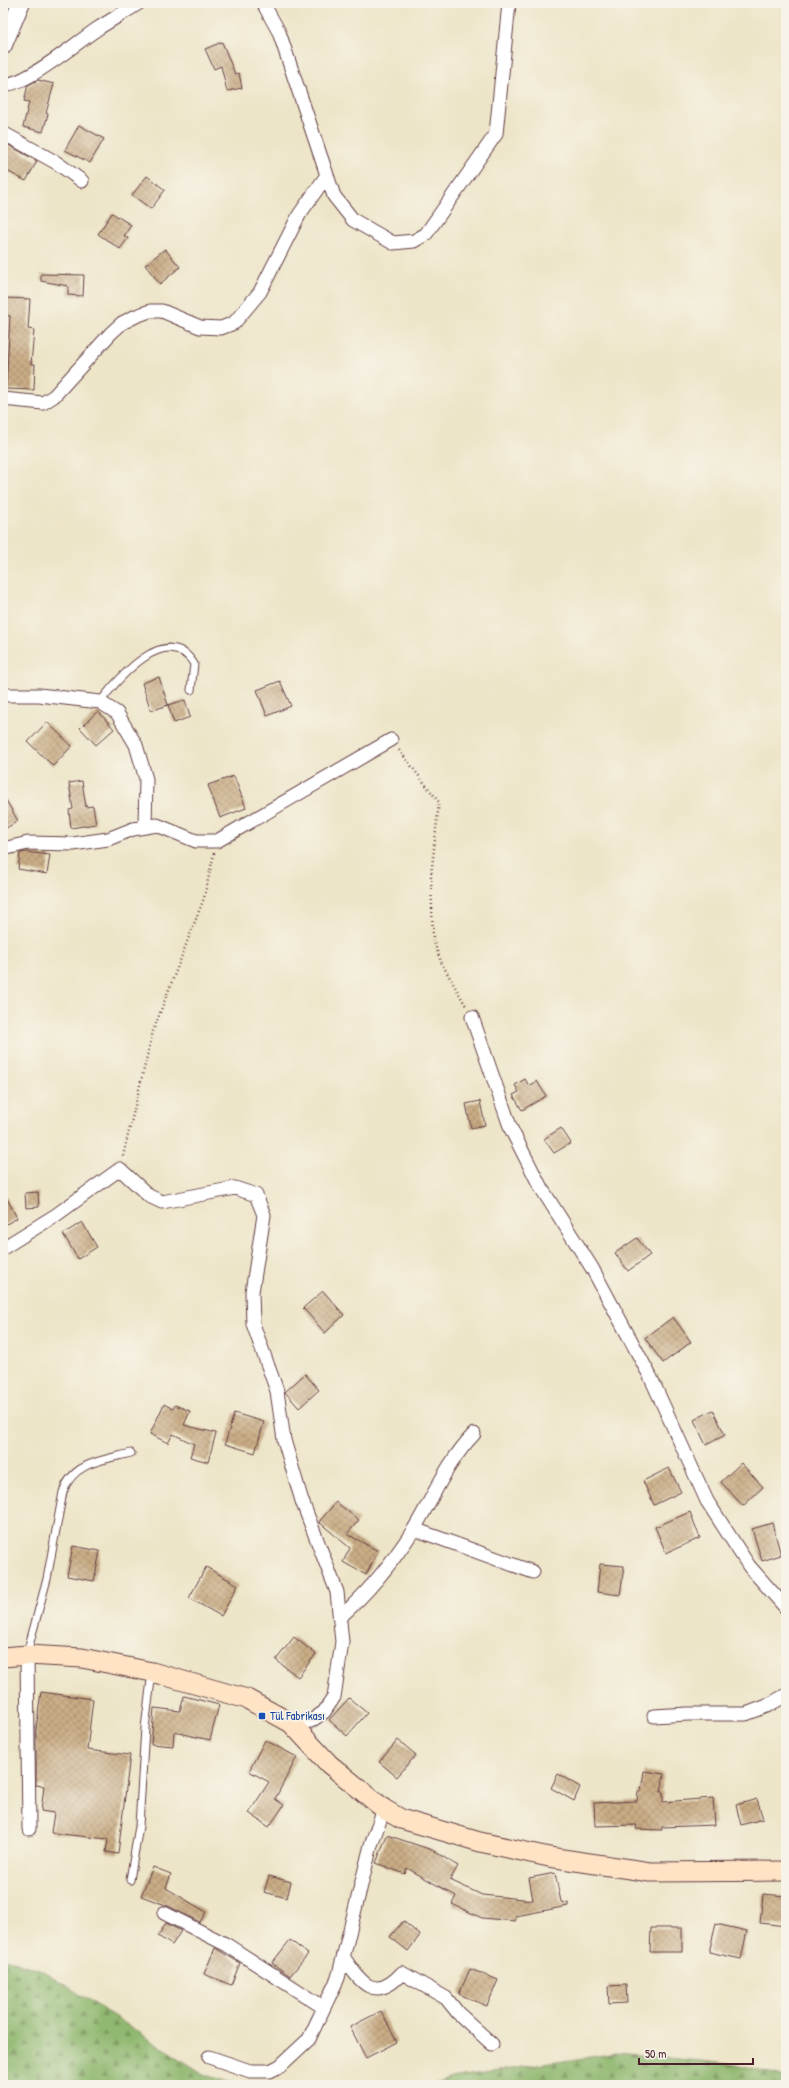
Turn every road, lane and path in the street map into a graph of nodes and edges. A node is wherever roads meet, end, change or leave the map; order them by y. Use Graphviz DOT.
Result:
graph roads {
  1 [pos="21,3"];
  2 [pos="139,3"];
  3 [pos="263,3"];
  4 [pos="510,3"];
  5 [pos="3,46"];
  6 [pos="3,84"];
  7 [pos="3,133"];
  8 [pos="327,176"];
  9 [pos="82,181"];
  10 [pos="3,399"];
  11 [pos="191,690"];
  12 [pos="3,695"];
  13 [pos="100,702"];
  14 [pos="390,740"];
  15 [pos="145,827"];
  16 [pos="217,841"];
  17 [pos="3,849"];
  18 [pos="472,1017"];
  19 [pos="120,1169"];
  20 [pos="3,1248"];
  21 [pos="474,1434"];
  22 [pos="131,1453"];
  23 [pos="414,1529"];
  24 [pos="533,1572"];
  25 [pos="786,1608"];
  26 [pos="340,1617"];
  27 [pos="26,1655"];
  28 [pos="3,1657"];
  29 [pos="152,1672"];
  30 [pos="786,1695"];
  31 [pos="654,1716"];
  32 [pos="291,1723"];
  33 [pos="384,1809"];
  34 [pos="29,1830"];
  35 [pos="786,1871"];
  36 [pos="130,1880"];
  37 [pos="164,1913"];
  38 [pos="344,1958"];
  39 [pos="323,2007"];
  40 [pos="492,2044"];
  41 [pos="209,2057"];
  1 -- 5 [label="street"];
  2 -- 6 [label="street"];
  3 -- 8 [label="street"];
  4 -- 8 [label="street"];
  7 -- 9 [label="street"];
  8 -- 10 [label="street"];
  11 -- 13 [label="lane"];
  12 -- 13 [label="street"];
  13 -- 15 [label="street"];
  14 -- 16 [label="street"];
  14 -- 18 [label="path"];
  15 -- 16 [label="street"];
  15 -- 17 [label="street"];
  16 -- 19 [label="path"];
  18 -- 25 [label="street"];
  19 -- 20 [label="street"];
  19 -- 26 [label="street"];
  21 -- 23 [label="street"];
  22 -- 27 [label="lane"];
  23 -- 24 [label="street"];
  23 -- 26 [label="street"];
  26 -- 32 [label="street"];
  27 -- 28 [label="main road"];
  27 -- 29 [label="main road"];
  27 -- 34 [label="street"];
  29 -- 32 [label="main road"];
  29 -- 36 [label="lane"];
  30 -- 31 [label="street"];
  32 -- 33 [label="main road"];
  33 -- 35 [label="main road"];
  33 -- 38 [label="street"];
  37 -- 39 [label="street"];
  38 -- 39 [label="street"];
  38 -- 40 [label="street"];
  39 -- 41 [label="street"];
}
